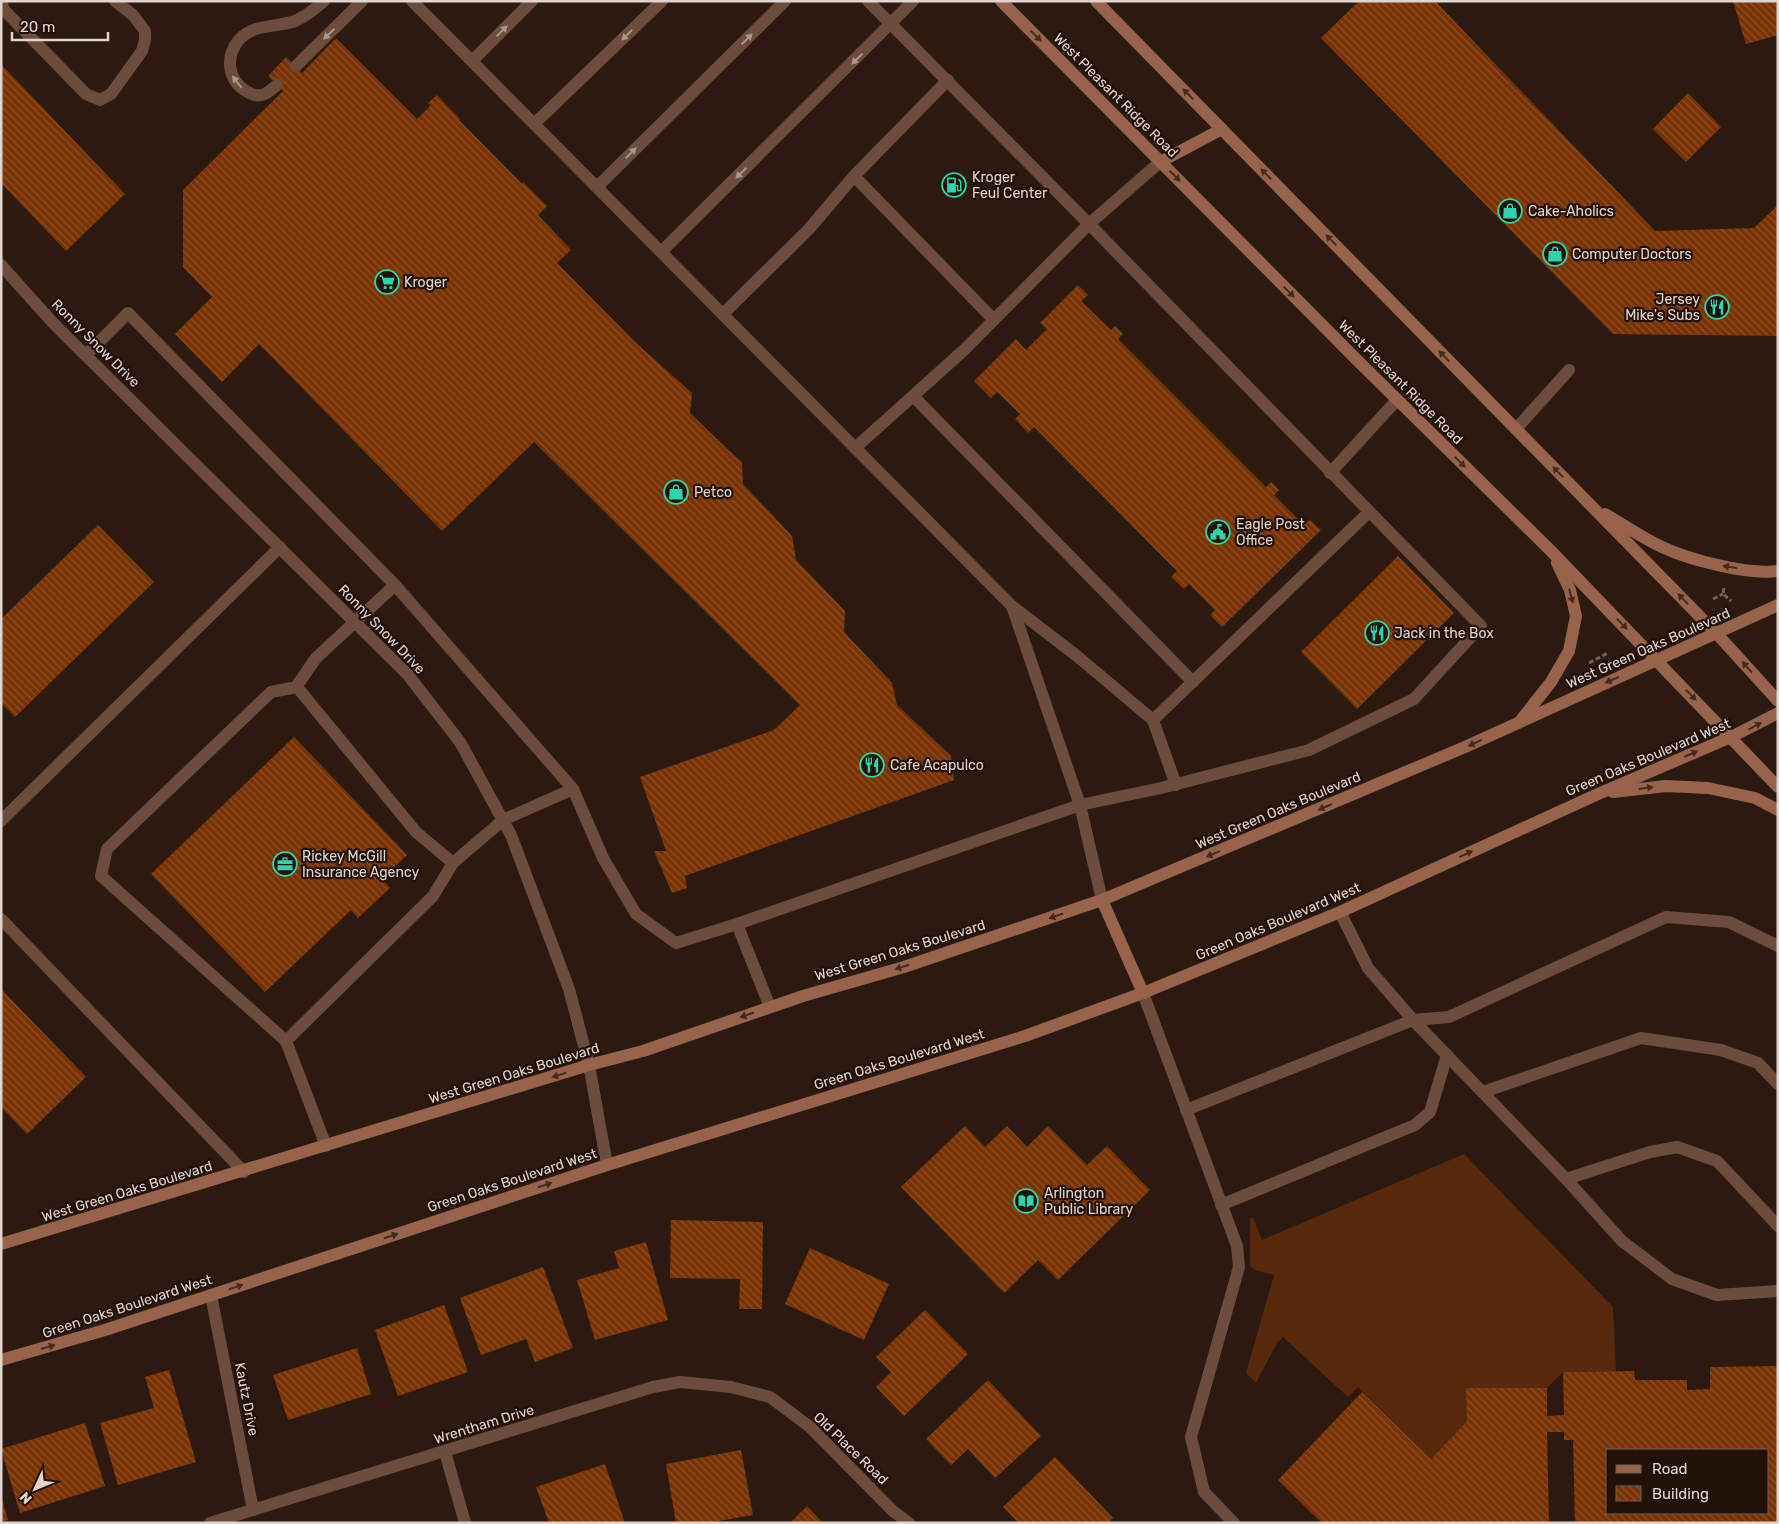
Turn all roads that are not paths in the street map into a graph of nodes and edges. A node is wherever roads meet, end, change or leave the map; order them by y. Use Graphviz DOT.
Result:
graph roads {
  1 [pos="2,1"];
  2 [pos="115,1"];
  3 [pos="324,1"];
  4 [pos="362,1"];
  5 [pos="412,1"];
  6 [pos="532,1"];
  7 [pos="662,1"];
  8 [pos="785,1"];
  9 [pos="868,1"];
  10 [pos="913,1"];
  11 [pos="1001,1"];
  12 [pos="1096,1"];
  13 [pos="892,25"];
  14 [pos="472,61"];
  15 [pos="296,66"];
  16 [pos="948,80"];
  17 [pos="277,84"];
  18 [pos="534,124"];
  19 [pos="1222,129"];
  20 [pos="1160,162"];
  21 [pos="854,176"];
  22 [pos="597,187"];
  23 [pos="1089,224"];
  24 [pos="661,252"];
  25 [pos="1,265"];
  26 [pos="723,314"];
  27 [pos="994,320"];
  28 [pos="86,355"];
  29 [pos="1569,370"];
  30 [pos="913,396"];
  31 [pos="1397,400"];
  32 [pos="1516,429"];
  33 [pos="855,448"];
  34 [pos="1330,473"];
  35 [pos="1592,507"];
  36 [pos="1369,512"];
  37 [pos="280,548"];
  38 [pos="1551,551"];
  39 [pos="1778,571"];
  40 [pos="394,585"];
  41 [pos="1778,605"];
  42 [pos="1012,606"];
  43 [pos="354,622"];
  44 [pos="1717,634"];
  45 [pos="1656,660"];
  46 [pos="1193,682"];
  47 [pos="296,688"];
  48 [pos="1778,701"];
  49 [pos="1778,713"];
  50 [pos="1153,720"];
  51 [pos="1519,722"];
  52 [pos="1731,738"];
  53 [pos="1176,784"];
  54 [pos="1778,787"];
  55 [pos="573,789"];
  56 [pos="1598,794"];
  57 [pos="1080,805"];
  58 [pos="1778,810"];
  59 [pos="503,820"];
  60 [pos="1,821"];
  61 [pos="453,863"];
  62 [pos="1102,900"];
  63 [pos="1340,912"];
  64 [pos="1,919"];
  65 [pos="737,924"];
  66 [pos="1778,946"];
  67 [pos="1143,993"];
  68 [pos="770,1007"];
  69 [pos="1413,1020"];
  70 [pos="286,1041"];
  71 [pos="1448,1055"];
  72 [pos="589,1065"];
  73 [pos="1778,1084"];
  74 [pos="1483,1092"];
  75 [pos="1186,1110"];
  76 [pos="326,1146"];
  77 [pos="607,1165"];
  78 [pos="244,1172"];
  79 [pos="1566,1179"];
  80 [pos="1221,1205"];
  81 [pos="1778,1226"];
  82 [pos="1,1244"];
  83 [pos="1778,1292"];
  84 [pos="211,1295"];
  85 [pos="1,1360"];
  86 [pos="770,1397"];
  87 [pos="445,1452"];
  88 [pos="253,1510"];
  89 [pos="210,1523"];
  90 [pos="465,1523"];
  91 [pos="908,1523"];
  92 [pos="1234,1523"];
  1 -- 2 [label="street"];
  17 -- 3 [label="street, one-way"];
  4 -- 15 [label="street, one-way"];
  5 -- 14 [label="street"];
  14 -- 6 [label="street, one-way"];
  7 -- 18 [label="street, one-way"];
  22 -- 8 [label="street, one-way"];
  9 -- 13 [label="street"];
  10 -- 13 [label="street"];
  11 -- 20 [label="main road, West Pleasant Ridge Road, one-way"];
  19 -- 12 [label="main road, one-way"];
  13 -- 16 [label="street"];
  13 -- 24 [label="street, one-way"];
  14 -- 18 [label="street"];
  16 -- 21 [label="street"];
  16 -- 23 [label="street"];
  18 -- 22 [label="street"];
  19 -- 20 [label="main road"];
  32 -- 19 [label="main road, one-way"];
  20 -- 23 [label="street"];
  20 -- 31 [label="main road, West Pleasant Ridge Road, one-way"];
  21 -- 26 [label="street"];
  21 -- 27 [label="street"];
  22 -- 24 [label="street"];
  23 -- 27 [label="street"];
  23 -- 34 [label="street"];
  24 -- 26 [label="street"];
  25 -- 28 [label="street, Ronny Snow Drive"];
  26 -- 33 [label="street"];
  27 -- 30 [label="street"];
  28 -- 37 [label="street, Ronny Snow Drive"];
  28 -- 40 [label="street"];
  29 -- 32 [label="street"];
  30 -- 33 [label="street"];
  30 -- 46 [label="street"];
  31 -- 34 [label="street"];
  31 -- 38 [label="main road, West Pleasant Ridge Road, one-way"];
  35 -- 32 [label="main road, one-way"];
  33 -- 42 [label="street"];
  34 -- 36 [label="street"];
  39 -- 35 [label="main road, one-way"];
  44 -- 35 [label="main road, one-way"];
  36 -- 46 [label="street"];
  36 -- 53 [label="street"];
  37 -- 43 [label="street, Ronny Snow Drive"];
  37 -- 60 [label="street"];
  38 -- 45 [label="main road, West Pleasant Ridge Road, one-way"];
  38 -- 51 [label="main road, one-way"];
  40 -- 43 [label="street"];
  40 -- 55 [label="street"];
  41 -- 44 [label="main road, West Green Oaks Boulevard"];
  42 -- 50 [label="street"];
  42 -- 57 [label="street"];
  43 -- 47 [label="street"];
  43 -- 59 [label="street, Ronny Snow Drive"];
  44 -- 45 [label="main road, West Green Oaks Boulevard"];
  48 -- 44 [label="main road, one-way"];
  45 -- 51 [label="main road, West Green Oaks Boulevard, one-way"];
  45 -- 52 [label="main road, West Pleasant Ridge Road, one-way"];
  46 -- 50 [label="street"];
  47 -- 61 [label="street"];
  47 -- 70 [label="street"];
  52 -- 49 [label="main road, Green Oaks Boulevard West, one-way"];
  50 -- 53 [label="street"];
  51 -- 62 [label="main road, West Green Oaks Boulevard, one-way"];
  52 -- 54 [label="main road, West Pleasant Ridge Road"];
  56 -- 52 [label="main road, Green Oaks Boulevard West, one-way"];
  53 -- 57 [label="street"];
  55 -- 59 [label="street"];
  55 -- 65 [label="street"];
  56 -- 58 [label="main road, one-way"];
  63 -- 56 [label="main road, Green Oaks Boulevard West, one-way"];
  57 -- 62 [label="street"];
  57 -- 65 [label="street"];
  59 -- 61 [label="street"];
  59 -- 72 [label="street, Ronny Snow Drive"];
  61 -- 70 [label="street"];
  62 -- 67 [label="main road"];
  62 -- 68 [label="main road, West Green Oaks Boulevard, one-way"];
  63 -- 67 [label="main road, Green Oaks Boulevard West"];
  63 -- 69 [label="street"];
  64 -- 78 [label="street"];
  65 -- 68 [label="street"];
  66 -- 69 [label="street"];
  67 -- 75 [label="street"];
  67 -- 77 [label="main road, Green Oaks Boulevard West"];
  68 -- 72 [label="main road, West Green Oaks Boulevard, one-way"];
  69 -- 71 [label="street"];
  69 -- 75 [label="street"];
  70 -- 76 [label="street"];
  71 -- 74 [label="street"];
  71 -- 80 [label="street"];
  72 -- 76 [label="main road, West Green Oaks Boulevard, one-way"];
  72 -- 77 [label="street, Ronny Snow Drive"];
  73 -- 74 [label="street"];
  74 -- 79 [label="street"];
  75 -- 80 [label="street"];
  76 -- 78 [label="main road, West Green Oaks Boulevard"];
  84 -- 77 [label="main road, Green Oaks Boulevard West, one-way"];
  78 -- 82 [label="main road, West Green Oaks Boulevard"];
  79 -- 81 [label="street"];
  79 -- 83 [label="street"];
  80 -- 92 [label="street"];
  85 -- 84 [label="main road, Green Oaks Boulevard West, one-way"];
  84 -- 88 [label="street, Kautz Drive"];
  86 -- 87 [label="street, Wrentham Drive"];
  86 -- 91 [label="street, Old Place Road"];
  87 -- 88 [label="street, Wrentham Drive"];
  87 -- 90 [label="street"];
  88 -- 89 [label="street, Wrentham Drive"];
}
